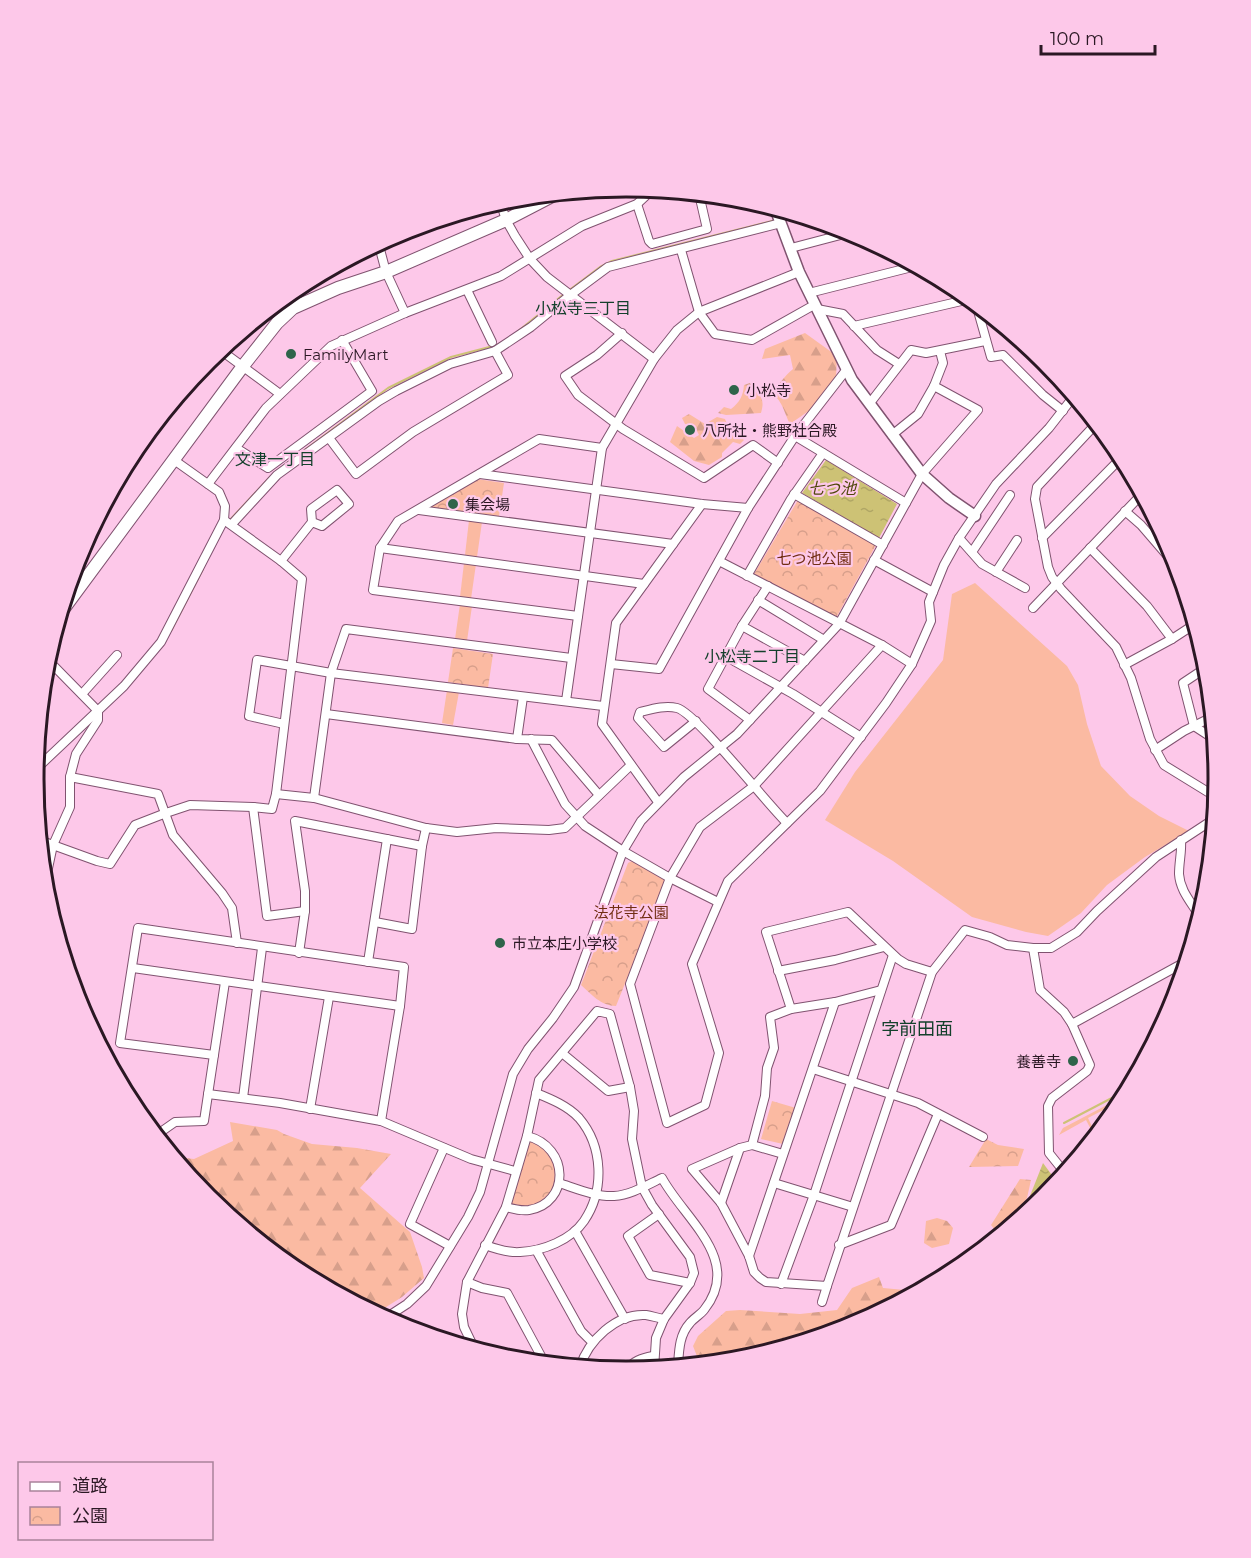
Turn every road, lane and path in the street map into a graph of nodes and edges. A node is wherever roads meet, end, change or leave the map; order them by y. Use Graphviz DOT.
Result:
graph roads {
  1 [pos="644,197"];
  2 [pos="701,202"];
  3 [pos="541,203"];
  4 [pos="637,204"];
  5 [pos="503,210"];
  6 [pos="779,218"];
  7 [pos="506,220"];
  8 [pos="781,224"];
  9 [pos="835,236"];
  10 [pos="791,248"];
  11 [pos="681,250"];
  12 [pos="380,251"];
  13 [pos="530,259"];
  14 [pos="905,269"];
  15 [pos="386,272"];
  16 [pos="799,272"];
  17 [pos="467,290"];
  18 [pos="809,293"];
  19 [pos="569,296"];
  20 [pos="295,300"];
  21 [pos="958,302"];
  22 [pos="290,304"];
  23 [pos="816,307"];
  24 [pos="292,308"];
  25 [pos="699,312"];
  26 [pos="405,313"];
  27 [pos="979,316"];
  28 [pos="854,326"];
  29 [pos="622,333"];
  30 [pos="342,340"];
  31 [pos="985,340"];
  32 [pos="492,342"];
  33 [pos="495,351"];
  34 [pos="940,351"];
  35 [pos="227,355"];
  36 [pos="654,359"];
  37 [pos="899,364"];
  38 [pos="243,366"];
  39 [pos="847,369"];
  40 [pos="934,386"];
  41 [pos="280,394"];
  42 [pos="870,403"];
  43 [pos="1069,403"];
  44 [pos="1063,411"];
  45 [pos="617,424"];
  46 [pos="1090,430"];
  47 [pos="892,435"];
  48 [pos="795,436"];
  49 [pos="329,438"];
  50 [pos="236,448"];
  51 [pos="602,448"];
  52 [pos="823,453"];
  53 [pos="174,460"];
  54 [pos="778,463"];
  55 [pos="1115,465"];
  56 [pos="480,474"];
  57 [pos="922,474"];
  58 [pos="208,484"];
  59 [pos="597,490"];
  60 [pos="794,494"];
  61 [pos="1010,495"];
  62 [pos="1136,500"];
  63 [pos="906,503"];
  64 [pos="702,504"];
  65 [pos="748,508"];
  66 [pos="419,510"];
  67 [pos="1125,511"];
  68 [pos="975,516"];
  69 [pos="228,522"];
  70 [pos="312,522"];
  71 [pos="589,532"];
  72 [pos="960,538"];
  73 [pos="1042,538"];
  74 [pos="1017,540"];
  75 [pos="673,544"];
  76 [pos="1157,544"];
  77 [pos="883,545"];
  78 [pos="380,548"];
  79 [pos="1090,548"];
  80 [pos="972,552"];
  81 [pos="874,560"];
  82 [pos="281,561"];
  83 [pos="719,561"];
  84 [pos="996,572"];
  85 [pos="583,575"];
  86 [pos="747,576"];
  87 [pos="644,584"];
  88 [pos="1056,584"];
  89 [pos="768,586"];
  90 [pos="1025,588"];
  91 [pos="933,592"];
  92 [pos="73,597"];
  93 [pos="758,600"];
  94 [pos="1033,608"];
  95 [pos="578,616"];
  96 [pos="839,624"];
  97 [pos="742,626"];
  98 [pos="1188,628"];
  99 [pos="1172,639"];
  100 [pos="824,640"];
  101 [pos="882,645"];
  102 [pos="117,656"];
  103 [pos="725,656"];
  104 [pos="571,658"];
  105 [pos="805,661"];
  106 [pos="611,664"];
  107 [pos="912,664"];
  108 [pos="1124,665"];
  109 [pos="55,667"];
  110 [pos="293,667"];
  111 [pos="331,673"];
  112 [pos="1198,673"];
  113 [pos="780,688"];
  114 [pos="81,694"];
  115 [pos="523,697"];
  116 [pos="566,701"];
  117 [pos="603,706"];
  118 [pos="98,711"];
  119 [pos="822,711"];
  120 [pos="326,714"];
  121 [pos="750,720"];
  122 [pos="696,721"];
  123 [pos="1204,721"];
  124 [pos="284,724"];
  125 [pos="1194,726"];
  126 [pos="1205,733"];
  127 [pos="861,736"];
  128 [pos="517,739"];
  129 [pos="531,740"];
  130 [pos="720,748"];
  131 [pos="1155,750"];
  132 [pos="44,761"];
  133 [pos="631,765"];
  134 [pos="70,777"];
  135 [pos="753,786"];
  136 [pos="1207,792"];
  137 [pos="276,794"];
  138 [pos="599,795"];
  139 [pos="314,798"];
  140 [pos="658,802"];
  141 [pos="253,807"];
  142 [pos="166,813"];
  143 [pos="576,817"];
  144 [pos="787,823"];
  145 [pos="1205,824"];
  146 [pos="426,828"];
  147 [pos="387,839"];
  148 [pos="1181,840"];
  149 [pos="47,843"];
  150 [pos="53,845"];
  151 [pos="422,846"];
  152 [pos="623,851"];
  153 [pos="49,862"];
  154 [pos="670,878"];
  155 [pos="718,902"];
  156 [pos="1193,907"];
  157 [pos="305,912"];
  158 [pos="375,922"];
  159 [pos="237,943"];
  160 [pos="884,947"];
  161 [pos="262,948"];
  162 [pos="1033,948"];
  163 [pos="299,953"];
  164 [pos="893,956"];
  165 [pos="368,962"];
  166 [pos="1177,965"];
  167 [pos="133,968"];
  168 [pos="778,971"];
  169 [pos="932,972"];
  170 [pos="225,982"];
  171 [pos="259,985"];
  172 [pos="881,990"];
  173 [pos="329,996"];
  174 [pos="835,1002"];
  175 [pos="400,1006"];
  176 [pos="791,1010"];
  177 [pos="1072,1024"];
  178 [pos="562,1053"];
  179 [pos="214,1055"];
  180 [pos="813,1069"];
  181 [pos="850,1081"];
  182 [pos="630,1088"];
  183 [pos="536,1093"];
  184 [pos="208,1094"];
  185 [pos="891,1094"];
  186 [pos="243,1098"];
  187 [pos="310,1109"];
  188 [pos="938,1113"];
  189 [pos="381,1120"];
  190 [pos="162,1131"];
  191 [pos="527,1136"];
  192 [pos="983,1137"];
  193 [pos="752,1145"];
  194 [pos="444,1148"];
  195 [pos="740,1148"];
  196 [pos="783,1154"];
  197 [pos="488,1164"];
  198 [pos="1060,1166"];
  199 [pos="515,1171"];
  200 [pos="774,1182"];
  201 [pos="559,1183"];
  202 [pos="642,1188"];
  203 [pos="596,1194"];
  204 [pos="814,1195"];
  205 [pos="721,1203"];
  206 [pos="506,1207"];
  207 [pos="853,1207"];
  208 [pos="659,1214"];
  209 [pos="574,1231"];
  210 [pos="485,1245"];
  211 [pos="839,1245"];
  212 [pos="450,1246"];
  213 [pos="536,1250"];
  214 [pos="748,1256"];
  215 [pos="467,1282"];
  216 [pos="690,1283"];
  217 [pos="781,1284"];
  218 [pos="827,1286"];
  219 [pos="822,1302"];
  220 [pos="394,1313"];
  221 [pos="625,1319"];
  222 [pos="664,1319"];
  223 [pos="470,1340"];
  224 [pos="592,1342"];
  225 [pos="540,1354"];
  226 [pos="653,1356"];
  227 [pos="679,1358"];
  228 [pos="584,1360"];
  229 [pos="653,1360"];
  230 [pos="640,1361"];
  1 -- 4 [label="street"];
  2 -- 4 [label="street"];
  3 -- 7 [label="main road"];
  4 -- 13 [label="street"];
  5 -- 7 [label="street"];
  6 -- 8 [label="street"];
  7 -- 13 [label="street"];
  7 -- 15 [label="main road"];
  8 -- 10 [label="street"];
  8 -- 11 [label="street"];
  9 -- 10 [label="street"];
  10 -- 16 [label="street"];
  11 -- 19 [label="street"];
  11 -- 25 [label="street"];
  12 -- 15 [label="street"];
  13 -- 17 [label="street"];
  13 -- 19 [label="street"];
  14 -- 18 [label="street"];
  15 -- 24 [label="main road"];
  15 -- 26 [label="street"];
  16 -- 18 [label="street"];
  16 -- 25 [label="street"];
  17 -- 26 [label="street"];
  17 -- 32 [label="street"];
  18 -- 23 [label="street"];
  19 -- 29 [label="street"];
  19 -- 33 [label="street"];
  20 -- 24 [label="street"];
  21 -- 28 [label="street"];
  22 -- 24 [label="street"];
  23 -- 25 [label="street"];
  23 -- 28 [label="street"];
  23 -- 39 [label="street"];
  24 -- 38 [label="main road"];
  25 -- 36 [label="street"];
  26 -- 30 [label="street"];
  27 -- 31 [label="street"];
  28 -- 37 [label="street"];
  29 -- 36 [label="street"];
  29 -- 45 [label="street"];
  30 -- 41 [label="street"];
  30 -- 50 [label="street"];
  31 -- 34 [label="street"];
  31 -- 44 [label="street"];
  33 -- 49 [label="street"];
  33 -- 49 [label="street"];
  34 -- 37 [label="street"];
  34 -- 40 [label="street"];
  35 -- 38 [label="street"];
  36 -- 45 [label="street"];
  37 -- 42 [label="street"];
  38 -- 41 [label="street"];
  38 -- 53 [label="main road"];
  39 -- 42 [label="street"];
  39 -- 48 [label="street"];
  40 -- 47 [label="street"];
  40 -- 57 [label="street"];
  41 -- 50 [label="street"];
  42 -- 47 [label="street"];
  43 -- 44 [label="street"];
  44 -- 68 [label="street"];
  45 -- 51 [label="street"];
  45 -- 54 [label="street"];
  46 -- 73 [label="street"];
  47 -- 57 [label="street"];
  48 -- 52 [label="street"];
  48 -- 54 [label="street"];
  49 -- 69 [label="street"];
  50 -- 58 [label="street"];
  51 -- 56 [label="street"];
  51 -- 59 [label="street"];
  52 -- 60 [label="street"];
  52 -- 63 [label="street"];
  53 -- 58 [label="street"];
  53 -- 92 [label="main road"];
  54 -- 65 [label="street"];
  55 -- 73 [label="street"];
  56 -- 59 [label="street"];
  56 -- 66 [label="street"];
  57 -- 63 [label="street"];
  57 -- 68 [label="street"];
  58 -- 69 [label="street"];
  59 -- 64 [label="street"];
  59 -- 71 [label="street"];
  60 -- 77 [label="street"];
  60 -- 86 [label="street"];
  61 -- 80 [label="street"];
  62 -- 67 [label="street"];
  63 -- 77 [label="street"];
  64 -- 65 [label="street"];
  64 -- 75 [label="street"];
  65 -- 83 [label="street"];
  66 -- 71 [label="street"];
  66 -- 78 [label="street"];
  67 -- 76 [label="street"];
  67 -- 79 [label="street"];
  68 -- 72 [label="street"];
  69 -- 82 [label="street"];
  69 -- 118 [label="street"];
  70 -- 70 [label="street"];
  70 -- 82 [label="street"];
  71 -- 75 [label="street"];
  71 -- 85 [label="street"];
  72 -- 80 [label="street"];
  72 -- 91 [label="street"];
  73 -- 88 [label="street"];
  74 -- 84 [label="street"];
  75 -- 87 [label="street"];
  77 -- 81 [label="street"];
  78 -- 85 [label="street"];
  78 -- 95 [label="street"];
  79 -- 88 [label="street"];
  79 -- 99 [label="street"];
  80 -- 84 [label="street"];
  81 -- 91 [label="street"];
  81 -- 96 [label="street"];
  82 -- 110 [label="street"];
  83 -- 86 [label="street"];
  83 -- 106 [label="street"];
  84 -- 90 [label="street"];
  85 -- 87 [label="street"];
  85 -- 95 [label="street"];
  86 -- 89 [label="street"];
  87 -- 106 [label="street"];
  88 -- 94 [label="street"];
  88 -- 108 [label="street"];
  89 -- 93 [label="street"];
  89 -- 96 [label="street"];
  91 -- 107 [label="street"];
  93 -- 97 [label="street"];
  93 -- 100 [label="street"];
  95 -- 104 [label="street"];
  96 -- 100 [label="street"];
  96 -- 101 [label="street"];
  97 -- 103 [label="street"];
  97 -- 105 [label="street"];
  98 -- 99 [label="street"];
  99 -- 108 [label="street"];
  100 -- 105 [label="street"];
  101 -- 107 [label="street"];
  101 -- 119 [label="street"];
  102 -- 114 [label="street"];
  103 -- 113 [label="street"];
  103 -- 121 [label="street"];
  104 -- 111 [label="street"];
  104 -- 116 [label="street"];
  105 -- 113 [label="street"];
  106 -- 117 [label="street"];
  107 -- 127 [label="street"];
  108 -- 131 [label="street"];
  109 -- 114 [label="street"];
  110 -- 111 [label="street"];
  110 -- 124 [label="street"];
  110 -- 124 [label="street"];
  111 -- 115 [label="street"];
  111 -- 120 [label="street"];
  112 -- 125 [label="street"];
  113 -- 119 [label="street"];
  113 -- 121 [label="street"];
  114 -- 118 [label="street"];
  115 -- 116 [label="street"];
  115 -- 128 [label="street"];
  116 -- 117 [label="street"];
  117 -- 133 [label="street"];
  118 -- 132 [label="street"];
  118 -- 134 [label="street"];
  119 -- 127 [label="street"];
  119 -- 135 [label="street"];
  120 -- 128 [label="street"];
  120 -- 139 [label="street"];
  121 -- 130 [label="street"];
  122 -- 122 [label="street"];
  122 -- 130 [label="street"];
  123 -- 125 [label="street"];
  124 -- 137 [label="street"];
  125 -- 126 [label="street"];
  125 -- 131 [label="street"];
  127 -- 144 [label="street"];
  128 -- 129 [label="street"];
  129 -- 138 [label="street"];
  129 -- 143 [label="street"];
  130 -- 135 [label="street"];
  130 -- 140 [label="street"];
  131 -- 136 [label="street"];
  133 -- 138 [label="street"];
  133 -- 140 [label="street"];
  134 -- 142 [label="street"];
  134 -- 150 [label="street"];
  135 -- 144 [label="street"];
  135 -- 154 [label="street"];
  137 -- 139 [label="street"];
  137 -- 141 [label="street"];
  138 -- 143 [label="street"];
  139 -- 146 [label="street"];
  140 -- 152 [label="street"];
  141 -- 142 [label="street"];
  141 -- 157 [label="street"];
  142 -- 150 [label="street"];
  142 -- 159 [label="street"];
  143 -- 146 [label="street"];
  143 -- 152 [label="street"];
  144 -- 155 [label="street"];
  145 -- 148 [label="street"];
  146 -- 151 [label="street"];
  147 -- 151 [label="street"];
  147 -- 157 [label="street"];
  147 -- 158 [label="street"];
  148 -- 156 [label="street"];
  148 -- 162 [label="street"];
  149 -- 150 [label="street"];
  150 -- 153 [label="street"];
  151 -- 158 [label="street"];
  152 -- 154 [label="street"];
  152 -- 197 [label="street"];
  154 -- 155 [label="street"];
  154 -- 155 [label="street"];
  157 -- 163 [label="street"];
  158 -- 165 [label="street"];
  159 -- 161 [label="street"];
  159 -- 167 [label="street"];
  160 -- 164 [label="street"];
  160 -- 168 [label="street"];
  160 -- 168 [label="street"];
  161 -- 163 [label="street"];
  161 -- 171 [label="street"];
  162 -- 169 [label="street"];
  162 -- 177 [label="street"];
  163 -- 165 [label="street"];
  164 -- 169 [label="street"];
  164 -- 172 [label="street"];
  165 -- 175 [label="street"];
  166 -- 177 [label="street"];
  167 -- 170 [label="street"];
  167 -- 179 [label="street"];
  168 -- 176 [label="street"];
  169 -- 185 [label="street"];
  170 -- 171 [label="street"];
  170 -- 179 [label="street"];
  171 -- 173 [label="street"];
  171 -- 186 [label="street"];
  172 -- 174 [label="street"];
  172 -- 181 [label="street"];
  173 -- 175 [label="street"];
  173 -- 187 [label="street"];
  174 -- 176 [label="street"];
  174 -- 180 [label="street"];
  175 -- 189 [label="street"];
  176 -- 193 [label="street"];
  177 -- 198 [label="street"];
  178 -- 182 [label="street"];
  178 -- 182 [label="street"];
  178 -- 183 [label="street"];
  179 -- 184 [label="street"];
  180 -- 181 [label="street"];
  180 -- 196 [label="street"];
  181 -- 185 [label="street"];
  181 -- 204 [label="street"];
  182 -- 202 [label="street"];
  183 -- 191 [label="street"];
  183 -- 203 [label="street"];
  184 -- 186 [label="street"];
  184 -- 190 [label="street"];
  185 -- 188 [label="street"];
  185 -- 207 [label="street"];
  186 -- 187 [label="street"];
  187 -- 189 [label="street"];
  188 -- 192 [label="street"];
  188 -- 211 [label="street"];
  189 -- 194 [label="street"];
  191 -- 199 [label="street"];
  191 -- 201 [label="street"];
  193 -- 195 [label="street"];
  193 -- 196 [label="street"];
  194 -- 197 [label="street"];
  194 -- 212 [label="street"];
  195 -- 205 [label="street"];
  195 -- 205 [label="street"];
  196 -- 200 [label="street"];
  197 -- 199 [label="street"];
  197 -- 212 [label="street"];
  199 -- 206 [label="street"];
  200 -- 204 [label="street"];
  200 -- 214 [label="street"];
  201 -- 203 [label="street"];
  201 -- 206 [label="street"];
  202 -- 203 [label="street"];
  202 -- 208 [label="street"];
  202 -- 227 [label="street"];
  203 -- 209 [label="street"];
  204 -- 207 [label="street"];
  204 -- 217 [label="street"];
  205 -- 214 [label="street"];
  206 -- 210 [label="street"];
  207 -- 211 [label="street"];
  208 -- 216 [label="street"];
  208 -- 216 [label="street"];
  209 -- 213 [label="street"];
  209 -- 221 [label="street"];
  210 -- 213 [label="street"];
  210 -- 215 [label="street"];
  211 -- 218 [label="street"];
  212 -- 220 [label="street"];
  213 -- 224 [label="street"];
  214 -- 217 [label="street"];
  215 -- 223 [label="street"];
  215 -- 225 [label="street"];
  216 -- 222 [label="street"];
  217 -- 218 [label="street"];
  218 -- 219 [label="street"];
  221 -- 222 [label="street"];
  221 -- 224 [label="street"];
  222 -- 226 [label="street"];
  224 -- 228 [label="street"];
  226 -- 229 [label="street"];
  226 -- 230 [label="street"];
}
